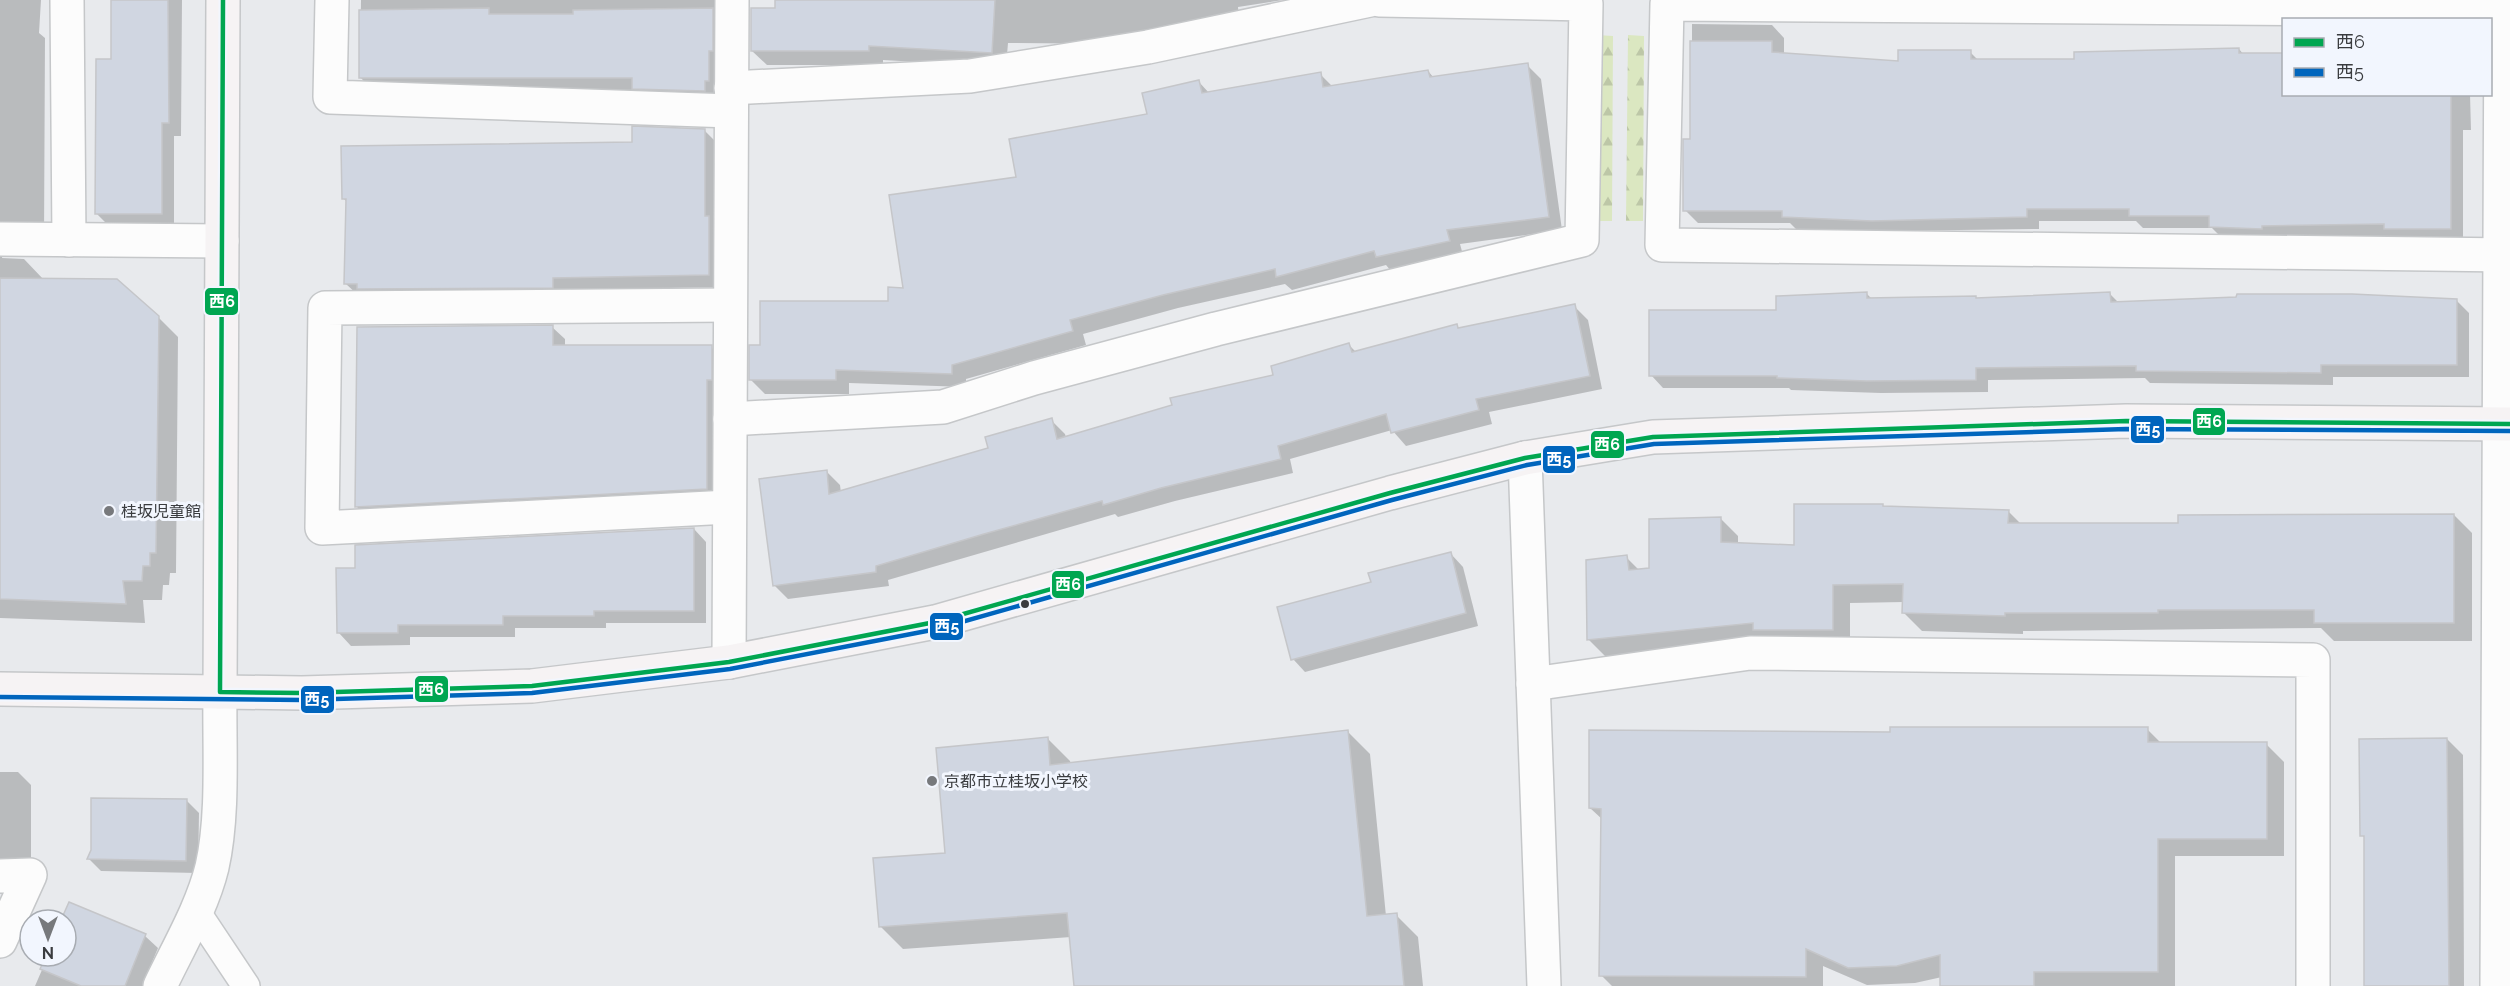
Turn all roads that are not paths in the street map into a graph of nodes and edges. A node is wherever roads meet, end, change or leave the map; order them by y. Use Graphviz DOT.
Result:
graph roads {
  1 [pos="67,0"];
  2 [pos="223,0"];
  3 [pos="332,0"];
  4 [pos="732,0"];
  5 [pos="1370,0"];
  6 [pos="1379,0"];
  7 [pos="2504,7"];
  8 [pos="731,99"];
  9 [pos="0,239"];
  10 [pos="69,240"];
  11 [pos="222,241"];
  12 [pos="2505,255"];
  13 [pos="730,305"];
  14 [pos="730,419"];
  15 [pos="2505,424"];
  16 [pos="1525,458"];
  17 [pos="729,507"];
  18 [pos="2504,657"];
  19 [pos="729,662"];
  20 [pos="1533,684"];
  21 [pos="0,688"];
  22 [pos="220,692"];
  23 [pos="0,876"];
  24 [pos="195,911"];
  25 [pos="0,941"];
  26 [pos="2501,970"];
  27 [pos="240,977"];
  28 [pos="160,986"];
  29 [pos="1544,986"];
  30 [pos="2313,986"];
  1 -- 10 [label="street"];
  2 -- 11 [label="street"];
  3 -- 8 [label="street"];
  4 -- 8 [label="street"];
  5 -- 8 [label="street"];
  6 -- 14 [label="street"];
  7 -- 12 [label="street"];
  7 -- 12 [label="street"];
  8 -- 13 [label="street"];
  9 -- 10 [label="street"];
  10 -- 11 [label="street"];
  11 -- 22 [label="street"];
  12 -- 15 [label="street"];
  13 -- 14 [label="street"];
  13 -- 17 [label="street"];
  14 -- 17 [label="street"];
  15 -- 16 [label="street"];
  15 -- 18 [label="street"];
  16 -- 19 [label="street"];
  16 -- 20 [label="street"];
  17 -- 19 [label="street"];
  18 -- 26 [label="street"];
  19 -- 22 [label="street"];
  20 -- 29 [label="street"];
  20 -- 30 [label="street"];
  21 -- 22 [label="street"];
  22 -- 24 [label="street"];
  23 -- 25 [label="street"];
  24 -- 27 [label="lane"];
  24 -- 28 [label="street"];
}
